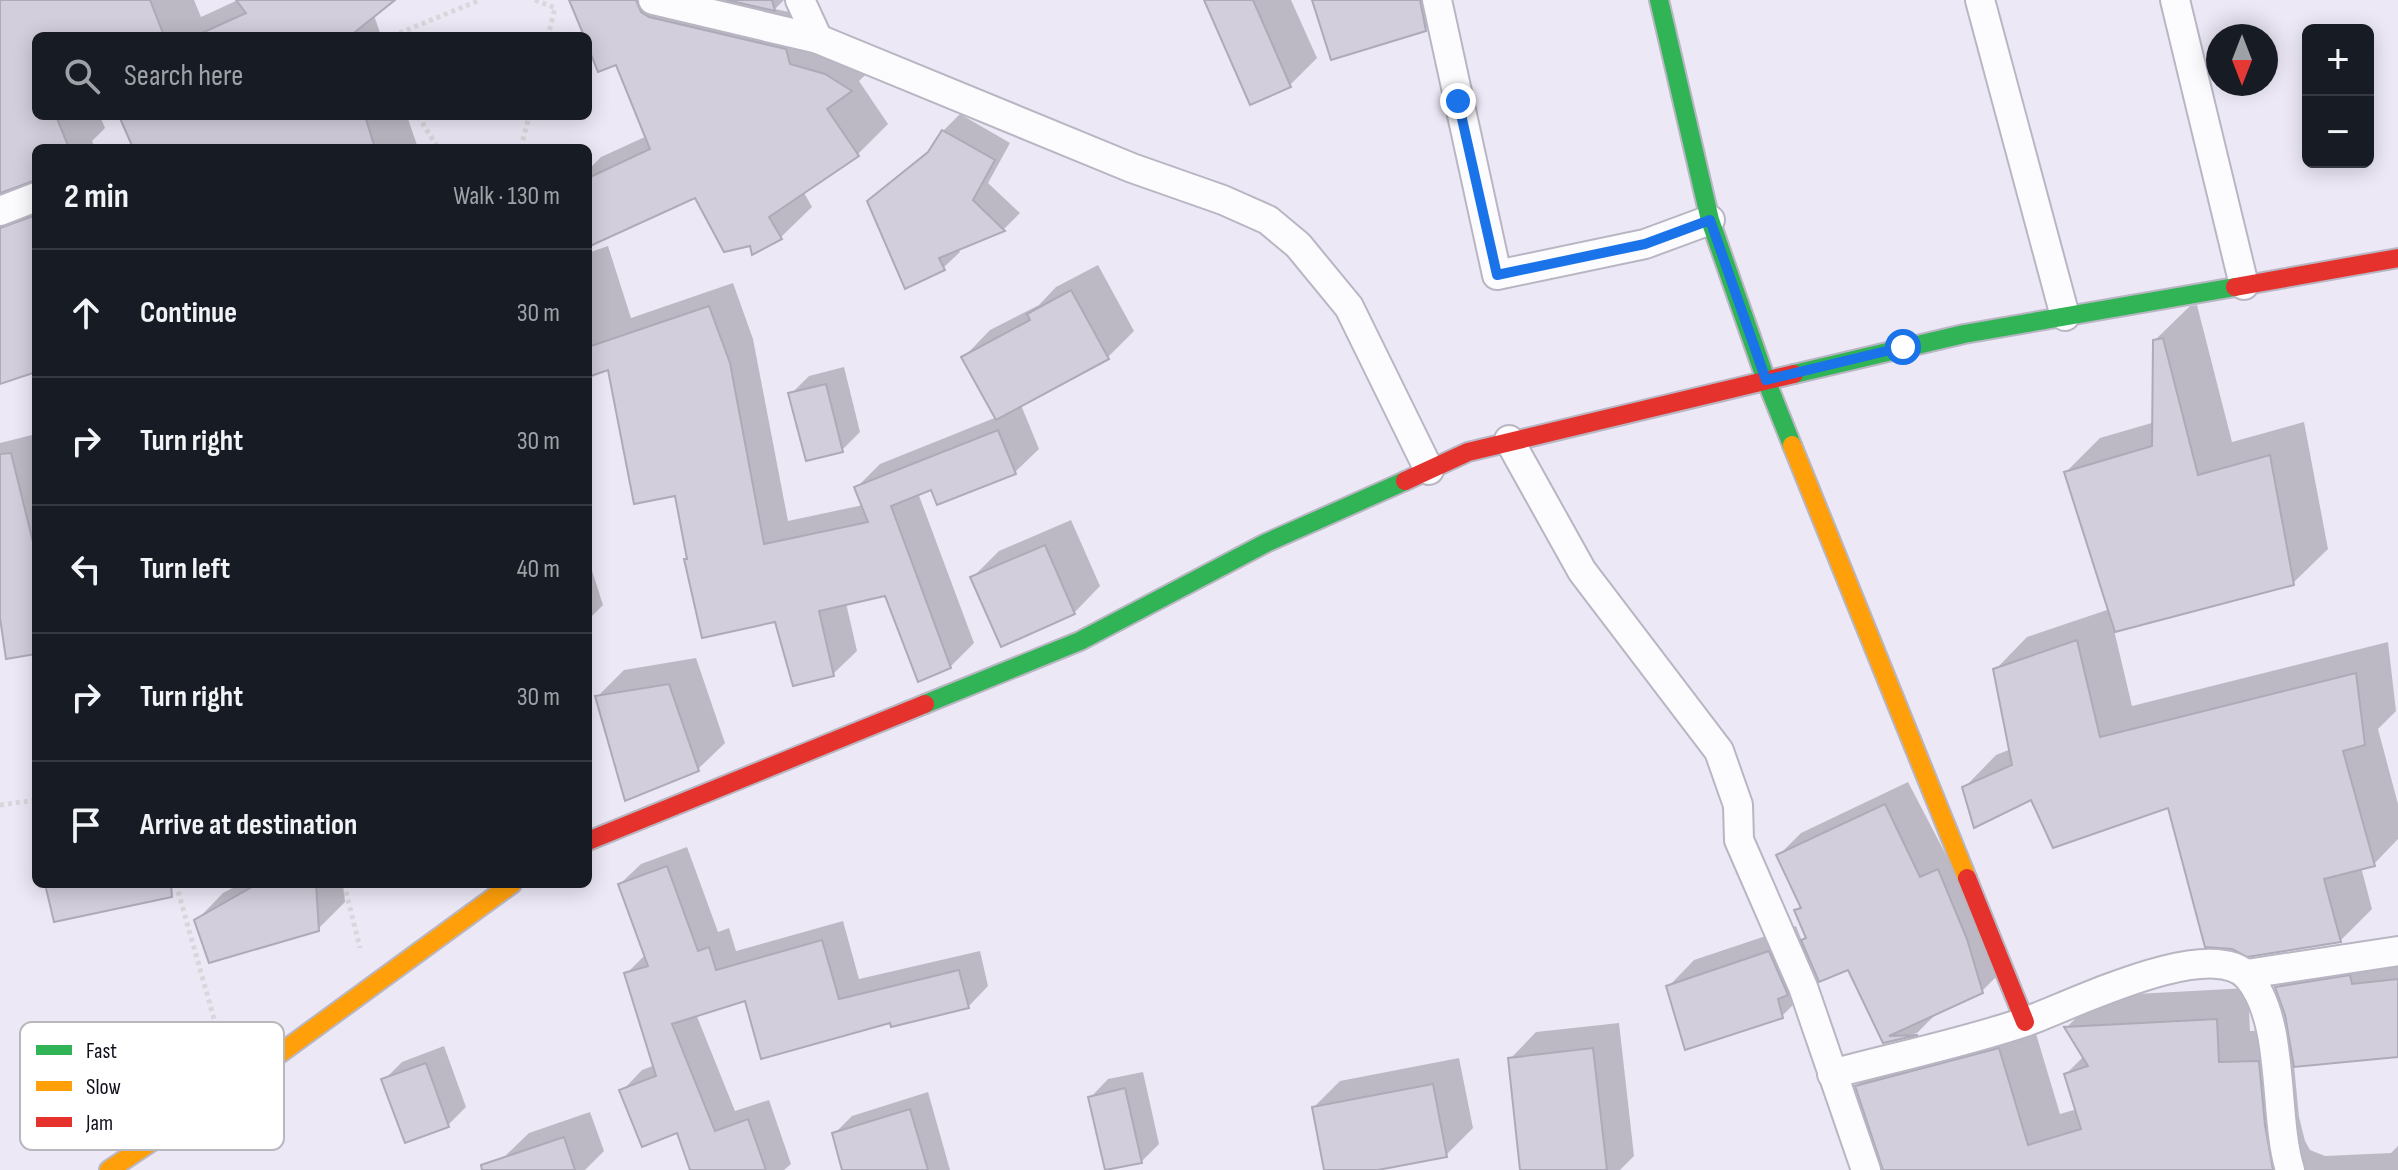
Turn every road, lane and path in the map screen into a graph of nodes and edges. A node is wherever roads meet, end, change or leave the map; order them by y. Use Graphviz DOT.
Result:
graph roads {
  1 [pos="480,0"];
  2 [pos="535,0"];
  3 [pos="653,0"];
  4 [pos="800,0"];
  5 [pos="1437,0"];
  6 [pos="1659,0"];
  7 [pos="1980,0"];
  8 [pos="2175,0"];
  9 [pos="402,32"];
  10 [pos="549,32"];
  11 [pos="818,39"];
  12 [pos="420,120"];
  13 [pos="528,120"];
  14 [pos="436,144"];
  15 [pos="522,144"];
  16 [pos="32,199"];
  17 [pos="0,211"];
  18 [pos="1710,220"];
  19 [pos="2398,258"];
  20 [pos="2244,285"];
  21 [pos="2065,316"];
  22 [pos="1766,380"];
  23 [pos="1509,440"];
  24 [pos="1429,470"];
  25 [pos="32,801"];
  26 [pos="0,805"];
  27 [pos="592,839"];
  28 [pos="177,888"];
  29 [pos="345,888"];
  30 [pos="507,888"];
  31 [pos="2398,951"];
  32 [pos="363,961"];
  33 [pos="2247,974"];
  34 [pos="215,1022"];
  35 [pos="2025,1022"];
  36 [pos="284,1050"];
  37 [pos="1832,1074"];
  38 [pos="139,1150"];
  39 [pos="109,1170"];
  40 [pos="1866,1170"];
  41 [pos="2290,1170"];
  1 -- 9 [label="path"];
  2 -- 10 [label="path"];
  3 -- 11 [label="street"];
  4 -- 11 [label="street"];
  5 -- 18 [label="street"];
  6 -- 18 [label="street"];
  7 -- 21 [label="street"];
  8 -- 20 [label="street"];
  11 -- 24 [label="street"];
  12 -- 14 [label="path"];
  13 -- 15 [label="path"];
  16 -- 17 [label="street"];
  18 -- 22 [label="street"];
  19 -- 20 [label="street"];
  20 -- 21 [label="street"];
  21 -- 22 [label="street"];
  22 -- 23 [label="street"];
  22 -- 35 [label="street"];
  23 -- 24 [label="street"];
  23 -- 37 [label="street"];
  24 -- 27 [label="street"];
  25 -- 26 [label="path"];
  28 -- 34 [label="path"];
  29 -- 32 [label="path"];
  30 -- 36 [label="street"];
  31 -- 33 [label="street"];
  33 -- 35 [label="street"];
  33 -- 41 [label="street"];
  35 -- 37 [label="street"];
  37 -- 40 [label="street"];
  38 -- 39 [label="street"];
}
